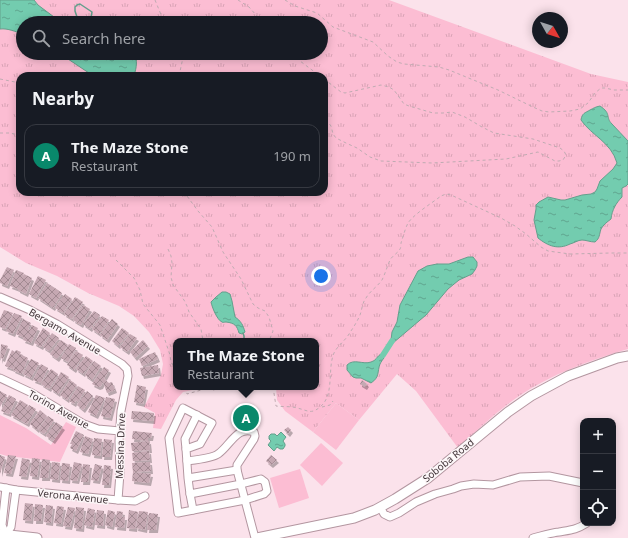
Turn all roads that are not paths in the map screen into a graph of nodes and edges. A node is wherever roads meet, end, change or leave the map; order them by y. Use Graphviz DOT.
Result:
graph roads {
  1 [pos="0,297"];
  2 [pos="628,356"];
  3 [pos="127,369"];
  4 [pos="0,378"];
  5 [pos="197,415"];
  6 [pos="120,430"];
  7 [pos="186,449"];
  8 [pos="187,461"];
  9 [pos="237,470"];
  10 [pos="188,478"];
  11 [pos="580,482"];
  12 [pos="241,484"];
  13 [pos="3,487"];
  14 [pos="16,490"];
  15 [pos="190,494"];
  16 [pos="145,496"];
  17 [pos="118,500"];
  18 [pos="245,500"];
  19 [pos="380,507"];
  20 [pos="193,510"];
  21 [pos="583,526"];
  22 [pos="5,536"];
  23 [pos="37,538"];
  24 [pos="256,538"];
  25 [pos="533,538"];
  1 -- 3 [label="street, Bergamo Avenue"];
  2 -- 19 [label="main road, Soboba Road"];
  3 -- 6 [label="street, Messina Drive"];
  4 -- 6 [label="street, Torino Avenue"];
  5 -- 7 [label="street"];
  5 -- 7 [label="street"];
  5 -- 20 [label="street"];
  6 -- 17 [label="street, Messina Drive"];
  7 -- 8 [label="street"];
  8 -- 9 [label="street"];
  8 -- 10 [label="street"];
  9 -- 10 [label="street"];
  9 -- 12 [label="street"];
  10 -- 15 [label="street"];
  11 -- 19 [label="street"];
  12 -- 15 [label="street"];
  12 -- 18 [label="street"];
  12 -- 18 [label="street"];
  13 -- 14 [label="street, Verona Avenue"];
  13 -- 22 [label="street"];
  14 -- 17 [label="street, Verona Avenue"];
  14 -- 22 [label="street"];
  15 -- 20 [label="street"];
  16 -- 17 [label="street, Verona Avenue"];
  18 -- 20 [label="street"];
  18 -- 24 [label="street"];
  19 -- 24 [label="main road, Soboba Road"];
  21 -- 25 [label="street"];
  22 -- 23 [label="main road"];
}
